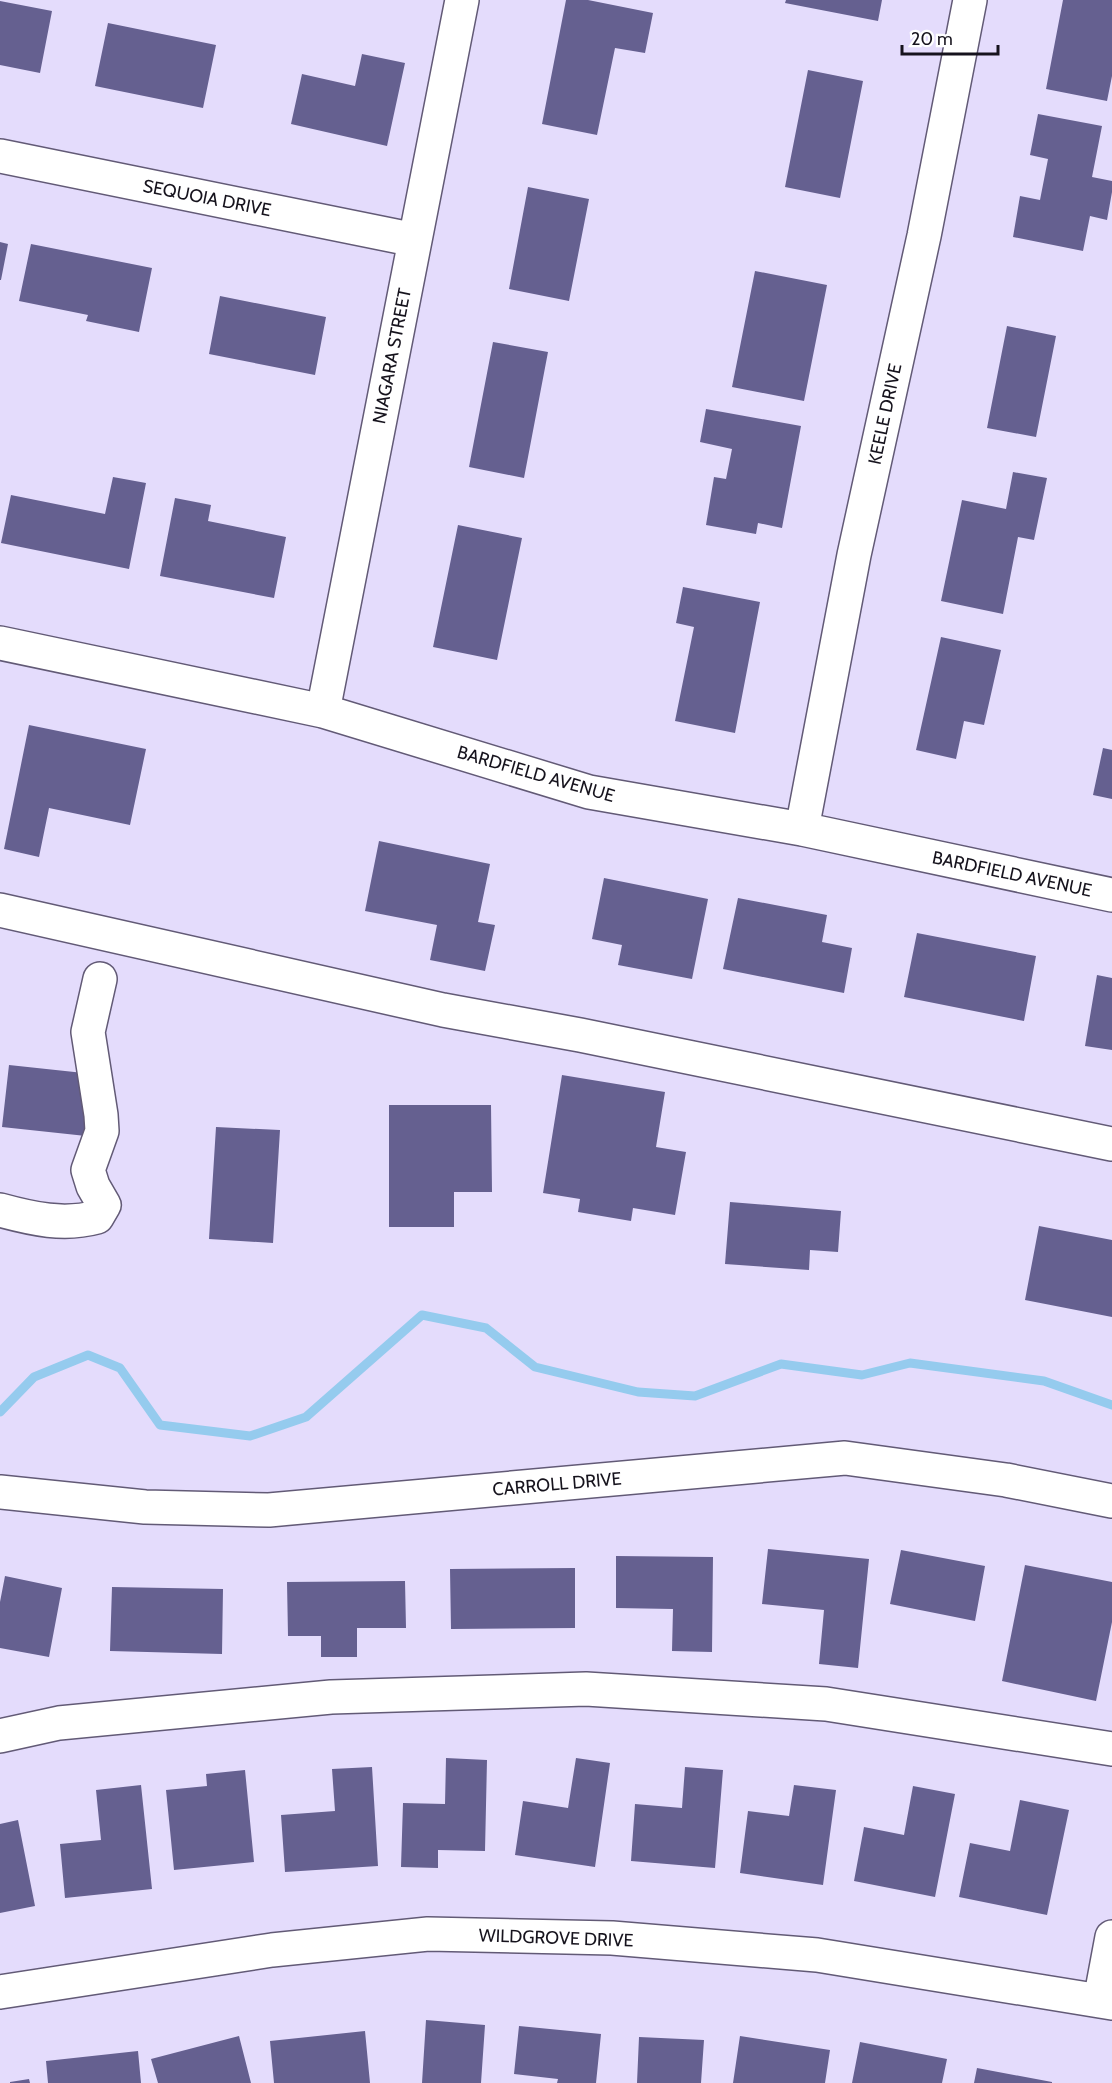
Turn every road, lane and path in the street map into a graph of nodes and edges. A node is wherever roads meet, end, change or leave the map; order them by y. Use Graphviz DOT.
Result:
graph roads {
  1 [pos="462,0"];
  2 [pos="970,0"];
  3 [pos="0,156"];
  4 [pos="414,240"];
  5 [pos="0,643"];
  6 [pos="323,711"];
  7 [pos="802,829"];
  8 [pos="1112,895"];
  9 [pos="0,910"];
  10 [pos="99,979"];
  11 [pos="1112,1144"];
  12 [pos="0,1210"];
  13 [pos="0,1492"];
  14 [pos="1112,1501"];
  15 [pos="0,1736"];
  16 [pos="1112,1749"];
  17 [pos="1112,1937"];
  18 [pos="0,1992"];
  19 [pos="1106,2002"];
  1 -- 4 [label="street, NIAGARA STREET"];
  2 -- 7 [label="street, KEELE DRIVE"];
  3 -- 4 [label="street, SEQUOIA DRIVE"];
  4 -- 6 [label="street, NIAGARA STREET"];
  5 -- 6 [label="street, BARDFIELD AVENUE"];
  6 -- 7 [label="street, BARDFIELD AVENUE"];
  7 -- 8 [label="street, BARDFIELD AVENUE"];
  9 -- 11 [label="street"];
  10 -- 12 [label="street"];
  13 -- 14 [label="street, CARROLL DRIVE"];
  15 -- 16 [label="street"];
  17 -- 19 [label="street"];
  18 -- 19 [label="street, WILDGROVE DRIVE"];
}
